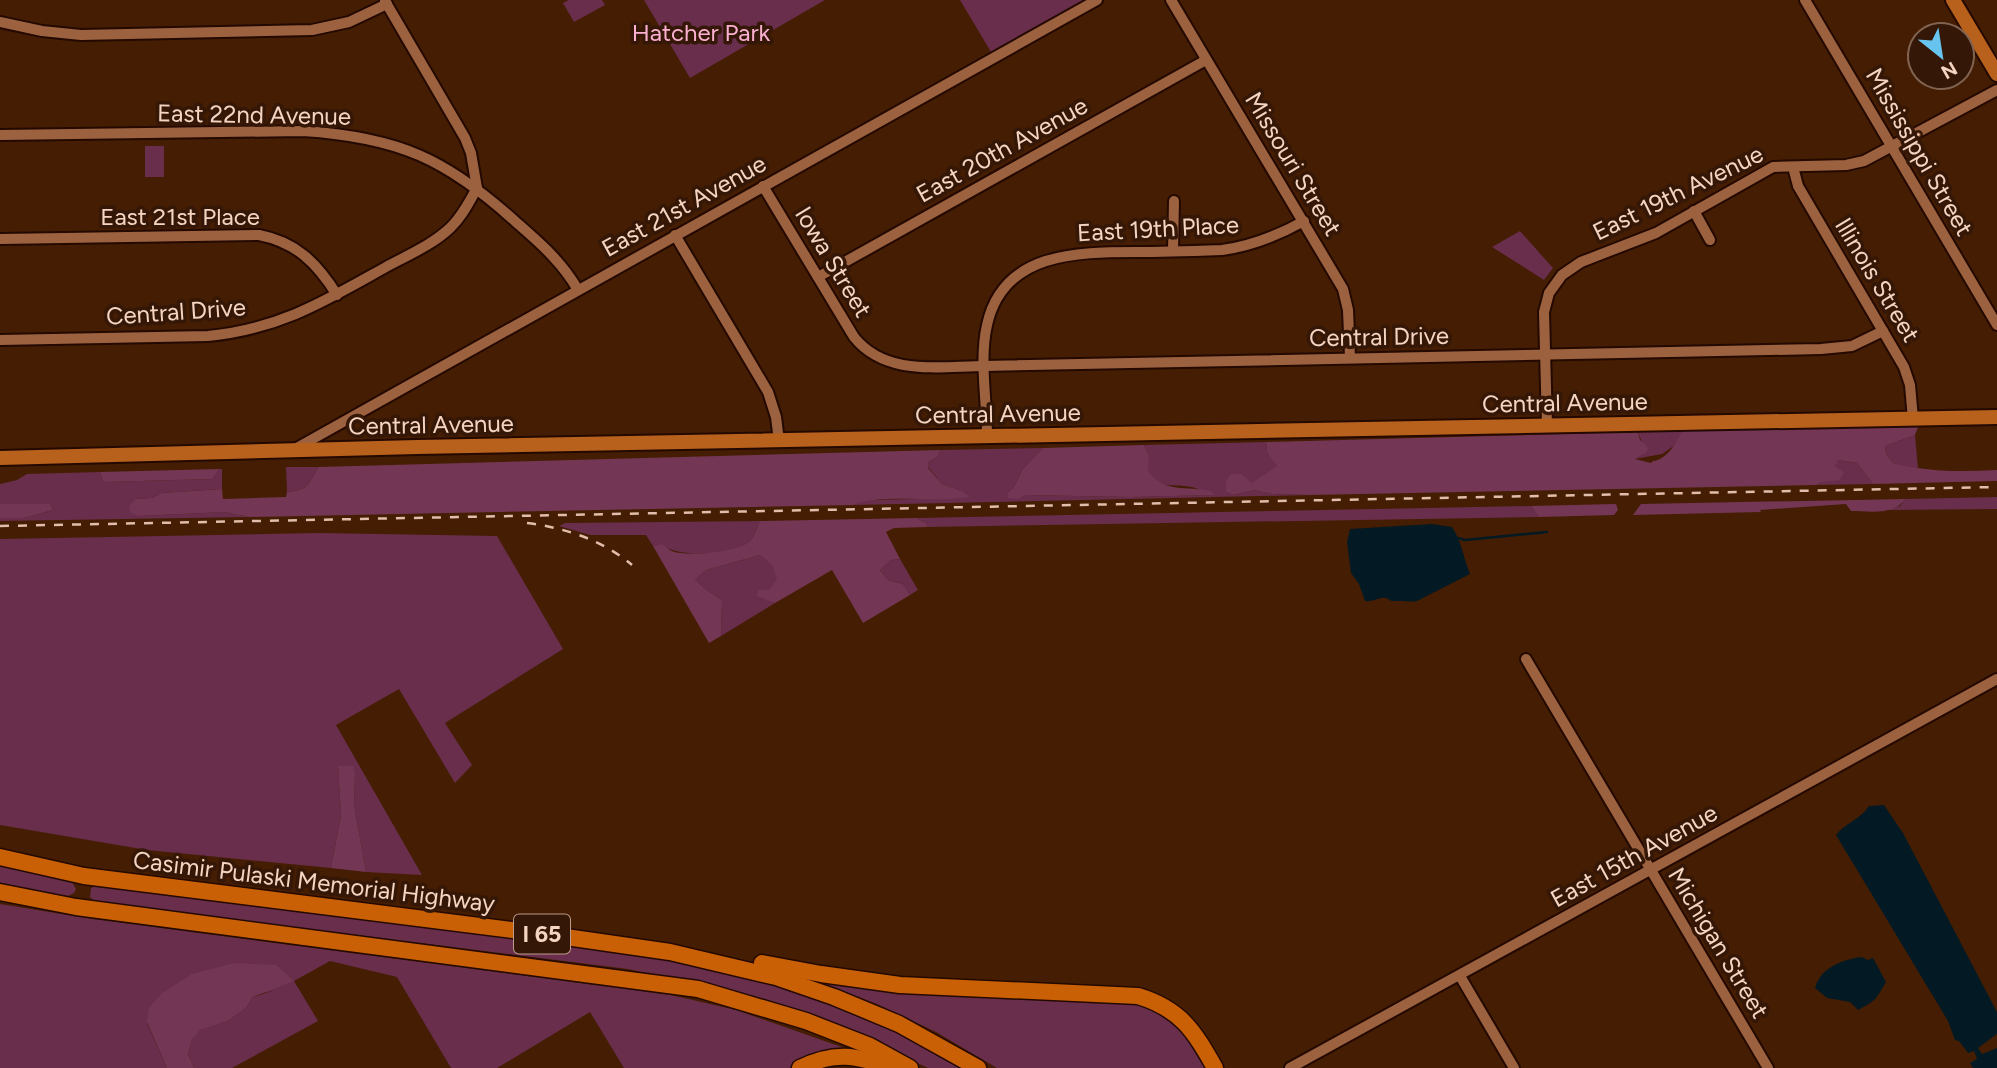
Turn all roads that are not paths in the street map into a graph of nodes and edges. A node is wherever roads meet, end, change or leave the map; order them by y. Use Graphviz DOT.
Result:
graph roads {
  1 [pos="1097,0"];
  2 [pos="1171,0"];
  3 [pos="1805,0"];
  4 [pos="1953,0"];
  5 [pos="386,2"];
  6 [pos="0,22"];
  7 [pos="1206,60"];
  8 [pos="1997,74"];
  9 [pos="1997,90"];
  10 [pos="0,135"];
  11 [pos="1892,147"];
  12 [pos="1793,167"];
  13 [pos="763,186"];
  14 [pos="477,188"];
  15 [pos="1174,201"];
  16 [pos="1694,211"];
  17 [pos="1304,222"];
  18 [pos="675,235"];
  19 [pos="0,239"];
  20 [pos="1710,240"];
  21 [pos="1173,251"];
  22 [pos="818,277"];
  23 [pos="578,290"];
  24 [pos="337,295"];
  25 [pos="1997,325"];
  26 [pos="1883,331"];
  27 [pos="0,340"];
  28 [pos="874,355"];
  29 [pos="1544,355"];
  30 [pos="1350,358"];
  31 [pos="985,366"];
  32 [pos="1997,417"];
  33 [pos="1913,419"];
  34 [pos="1547,426"];
  35 [pos="987,437"];
  36 [pos="779,441"];
  37 [pos="292,450"];
  38 [pos="0,458"];
  39 [pos="1526,659"];
  40 [pos="1997,679"];
  41 [pos="0,857"];
  42 [pos="1651,870"];
  43 [pos="0,892"];
  44 [pos="670,952"];
  45 [pos="1460,976"];
  46 [pos="800,1068"];
  47 [pos="892,1068"];
  48 [pos="910,1068"];
  49 [pos="978,1068"];
  50 [pos="1214,1068"];
  51 [pos="1290,1068"];
  52 [pos="1514,1068"];
  53 [pos="1768,1068"];
  1 -- 13 [label="street, East 21st Avenue"];
  2 -- 7 [label="street, Missouri Street"];
  3 -- 11 [label="street, Mississippi Street"];
  4 -- 8 [label="main road"];
  5 -- 6 [label="street"];
  5 -- 14 [label="street"];
  7 -- 17 [label="street, Missouri Street"];
  7 -- 22 [label="street, East 20th Avenue"];
  9 -- 11 [label="street, East 19th Avenue"];
  10 -- 14 [label="street, East 22nd Avenue"];
  11 -- 12 [label="street, East 19th Avenue"];
  11 -- 25 [label="street, Mississippi Street"];
  12 -- 16 [label="street, East 19th Avenue"];
  12 -- 26 [label="street, Illinois Street"];
  13 -- 18 [label="street, East 21st Avenue"];
  13 -- 22 [label="street, Iowa Street"];
  14 -- 23 [label="street, East 22nd Avenue"];
  14 -- 24 [label="street, Central Drive"];
  15 -- 21 [label="street"];
  16 -- 20 [label="street"];
  16 -- 29 [label="street, East 19th Avenue"];
  17 -- 21 [label="street, East 19th Place"];
  17 -- 30 [label="street, Missouri Street"];
  18 -- 23 [label="street, East 21st Avenue"];
  18 -- 36 [label="street"];
  19 -- 24 [label="street, East 21st Place"];
  21 -- 31 [label="street, East 19th Place"];
  22 -- 28 [label="street, Iowa Street"];
  23 -- 37 [label="street, East 21st Avenue"];
  24 -- 27 [label="street, Central Drive"];
  26 -- 29 [label="street, Central Drive"];
  26 -- 33 [label="street, Illinois Street"];
  28 -- 31 [label="street, Central Drive"];
  29 -- 30 [label="street, Central Drive"];
  29 -- 34 [label="street, East 19th Avenue"];
  30 -- 31 [label="street, Central Drive"];
  31 -- 35 [label="street, East 19th Place"];
  32 -- 33 [label="main road, Central Avenue"];
  33 -- 34 [label="main road, Central Avenue"];
  34 -- 35 [label="main road, Central Avenue"];
  35 -- 36 [label="main road, Central Avenue"];
  36 -- 37 [label="main road, Central Avenue"];
  37 -- 38 [label="main road, Central Avenue"];
  39 -- 42 [label="street, Michigan Street"];
  40 -- 42 [label="street, East 15th Avenue"];
  41 -- 44 [label="highway, Casimir Pulaski Memorial Highway / I 65"];
  42 -- 45 [label="street, East 15th Avenue"];
  42 -- 53 [label="street, Michigan Street"];
  43 -- 48 [label="highway, I 65"];
  44 -- 49 [label="highway, Casimir Pulaski Memorial Highway / I 65"];
  44 -- 50 [label="highway"];
  45 -- 51 [label="street, East 15th Avenue"];
  45 -- 52 [label="street"];
  46 -- 47 [label="highway"];
}
